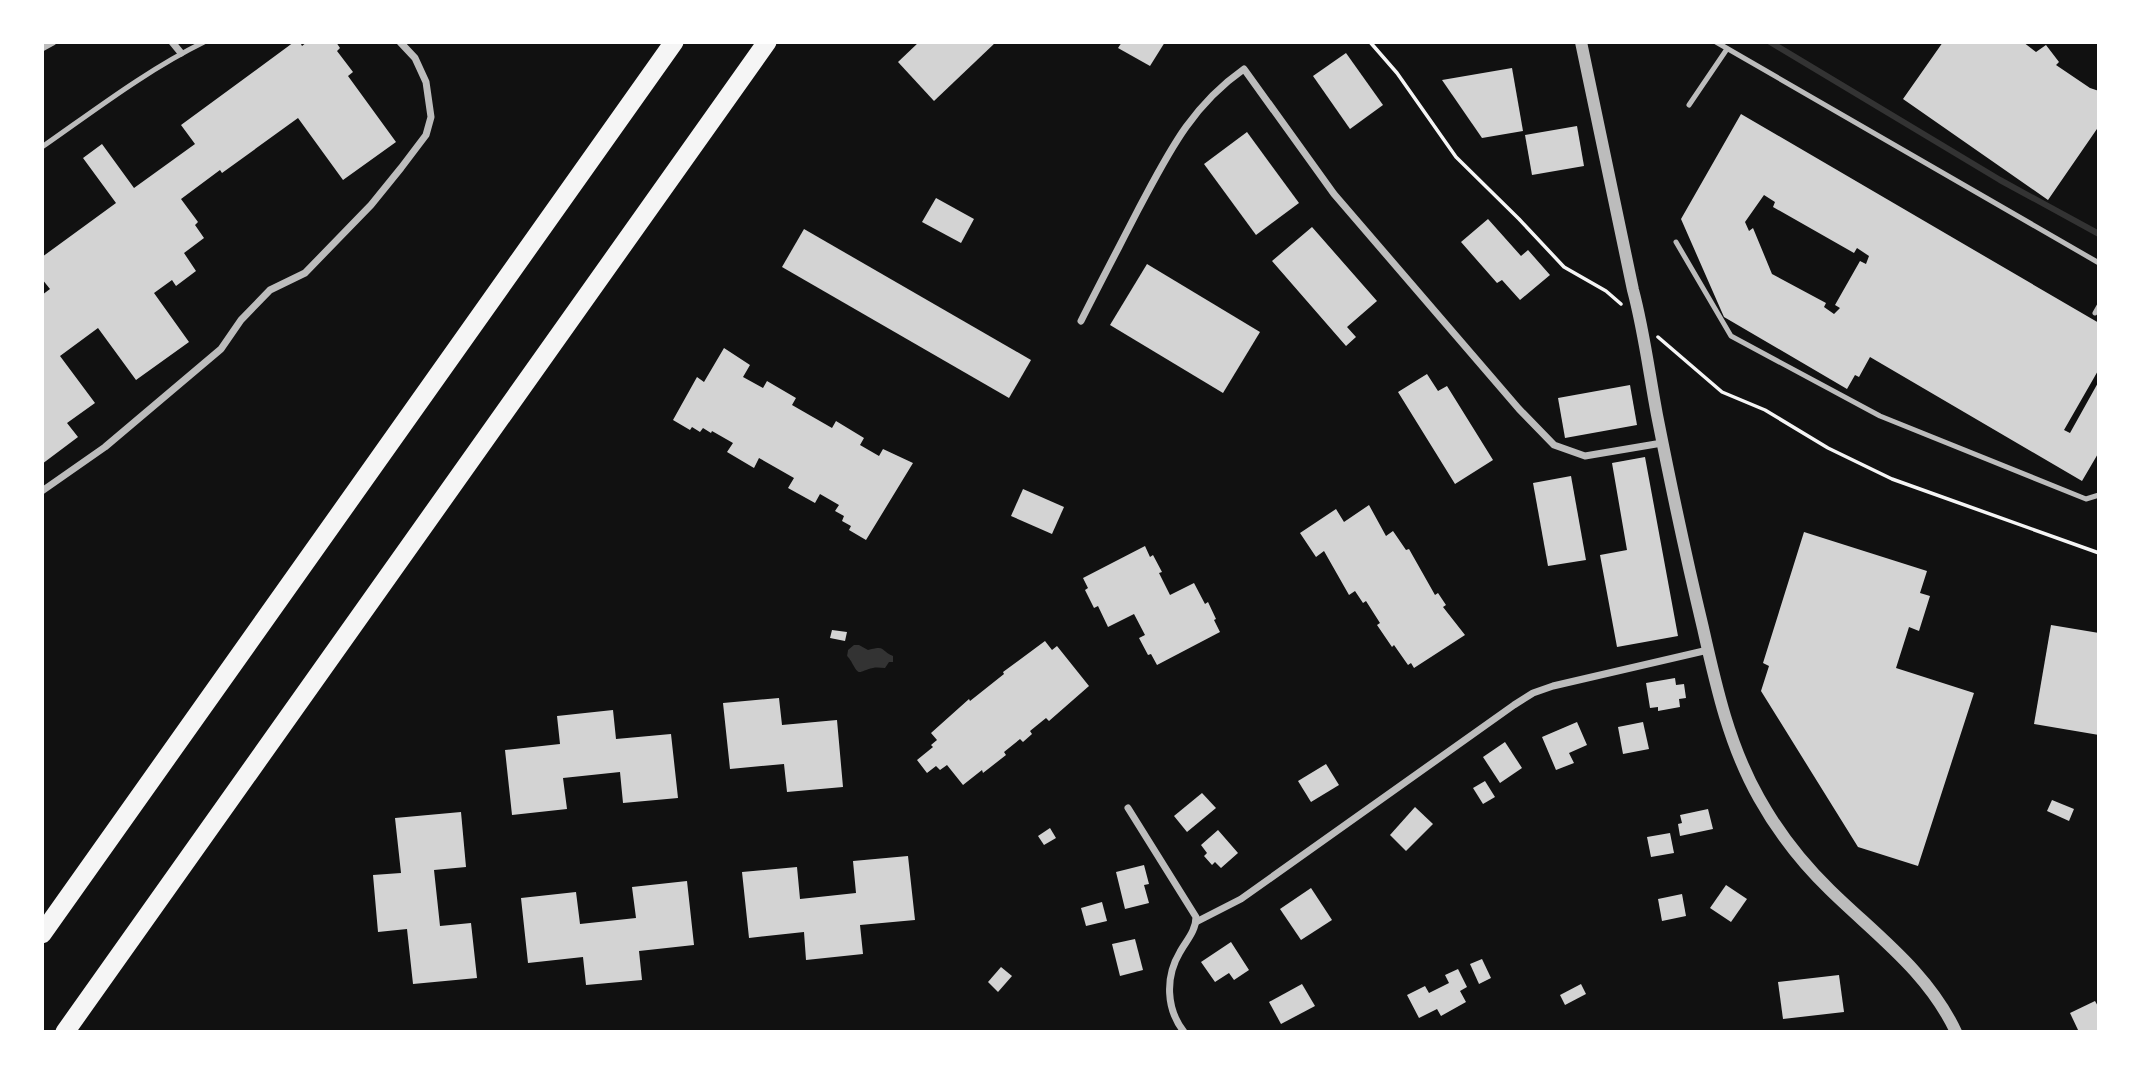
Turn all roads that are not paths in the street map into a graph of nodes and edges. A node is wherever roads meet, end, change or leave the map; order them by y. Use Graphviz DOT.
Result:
graph roads {
  1 [pos="53,42"];
  2 [pos="172,42"];
  3 [pos="204,42"];
  4 [pos="400,42"];
  5 [pos="674,42"];
  6 [pos="766,42"];
  7 [pos="1581,42"];
  8 [pos="1716,42"];
  9 [pos="42,48"];
  10 [pos="1727,49"];
  11 [pos="181,53"];
  12 [pos="1689,105"];
  13 [pos="42,146"];
  14 [pos="1676,242"];
  15 [pos="2099,263"];
  16 [pos="2099,306"];
  17 [pos="2095,313"];
  18 [pos="1081,320"];
  19 [pos="1662,443"];
  20 [pos="42,491"];
  21 [pos="2099,495"];
  22 [pos="1708,650"];
  23 [pos="1128,808"];
  24 [pos="1196,922"];
  25 [pos="42,934"];
  26 [pos="65,1032"];
  27 [pos="1184,1032"];
  28 [pos="1956,1032"];
  1 -- 9 [label="street"];
  2 -- 11 [label="street"];
  3 -- 11 [label="lane"];
  4 -- 20 [label="street"];
  5 -- 25 [label="highway"];
  6 -- 26 [label="highway"];
  7 -- 19 [label="street"];
  8 -- 10 [label="lane"];
  10 -- 12 [label="lane"];
  10 -- 15 [label="lane"];
  11 -- 13 [label="lane"];
  14 -- 21 [label="lane"];
  16 -- 17 [label="lane"];
  18 -- 19 [label="street"];
  19 -- 22 [label="street"];
  22 -- 24 [label="street"];
  22 -- 28 [label="street"];
  23 -- 24 [label="street"];
  24 -- 27 [label="street"];
}
